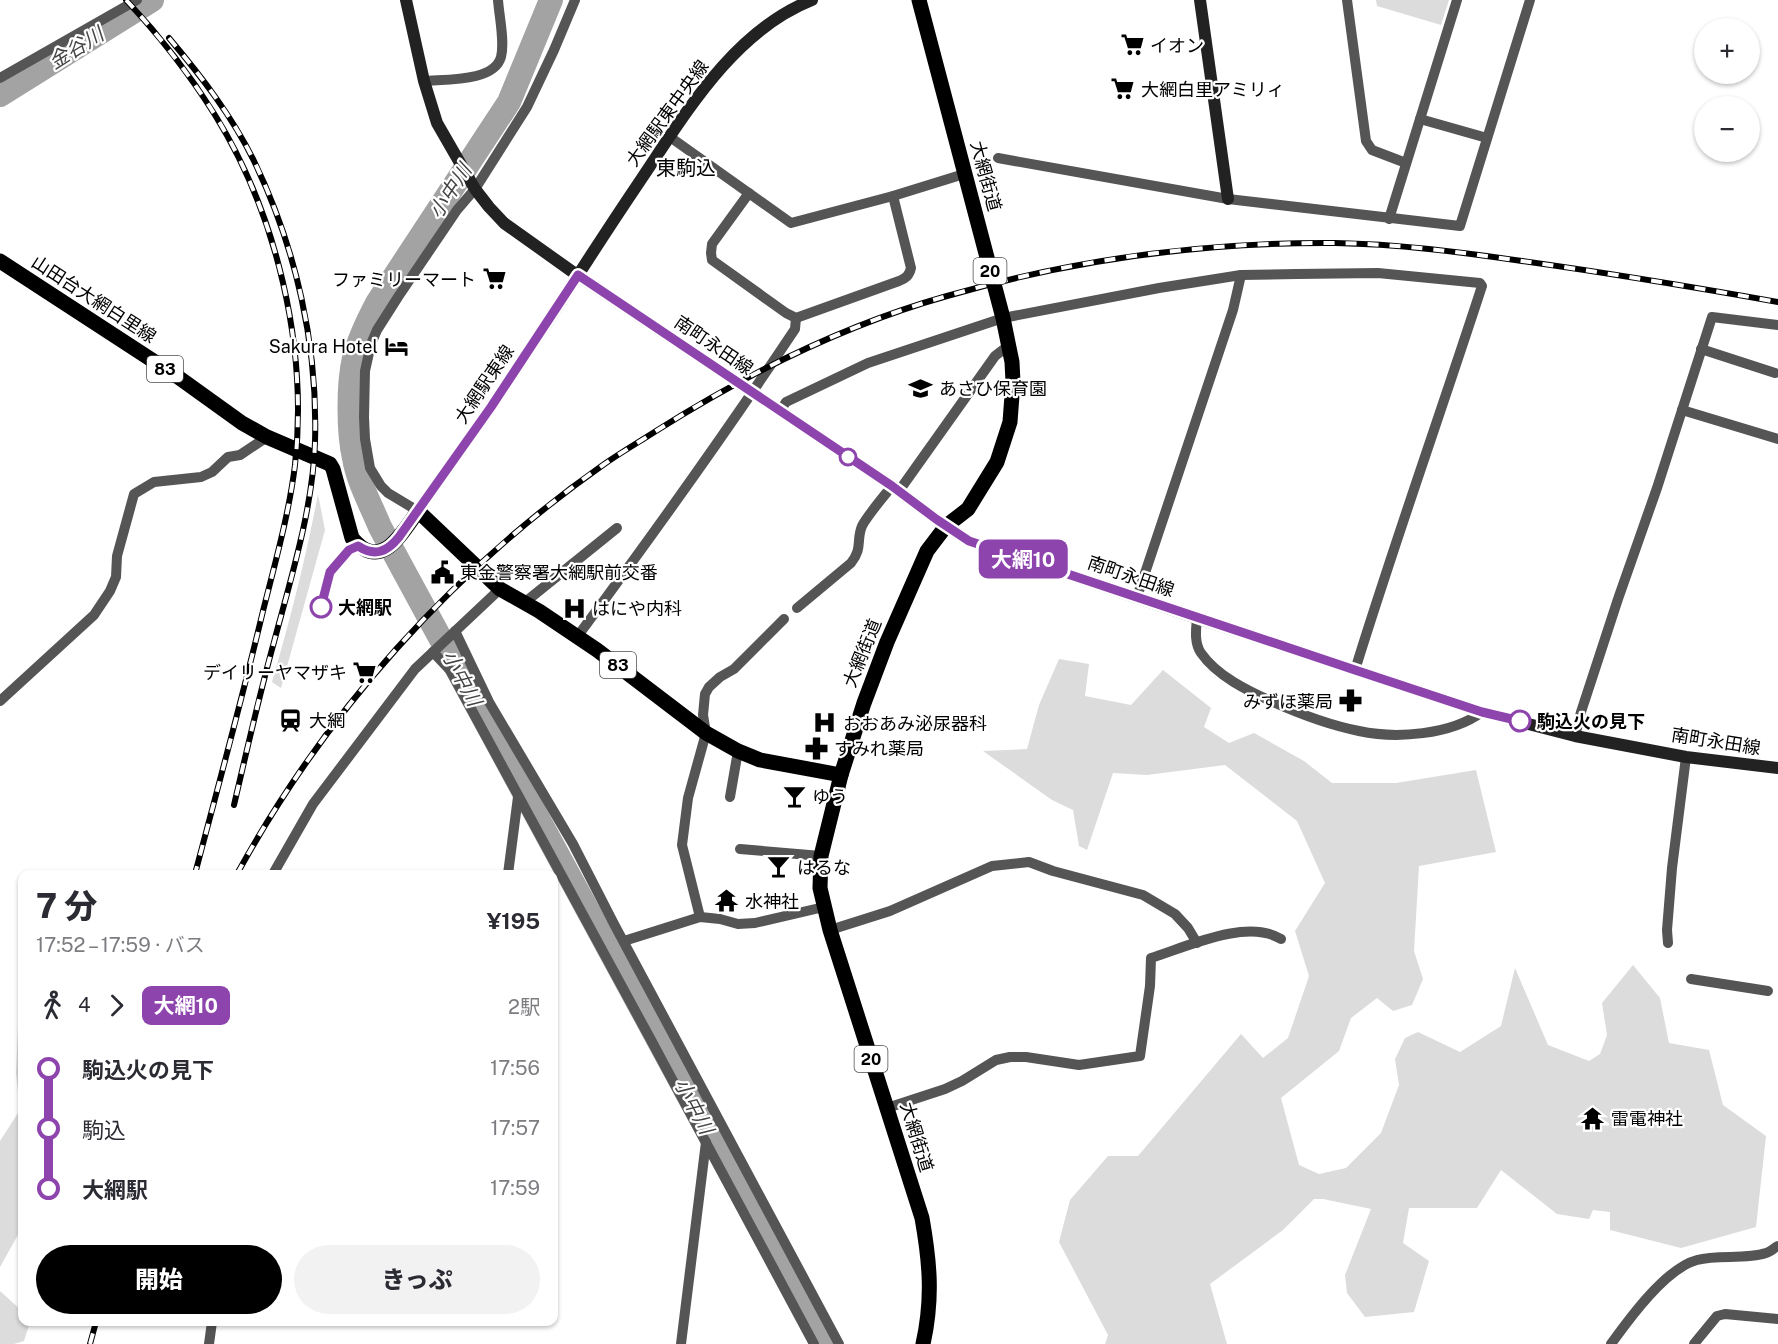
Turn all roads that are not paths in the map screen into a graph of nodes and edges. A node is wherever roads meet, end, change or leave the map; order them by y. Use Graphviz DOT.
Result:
graph roads {
  1 [pos="137,0"];
  2 [pos="405,0"];
  3 [pos="498,0"];
  4 [pos="575,0"];
  5 [pos="812,0"];
  6 [pos="919,0"];
  7 [pos="1200,0"];
  8 [pos="1347,0"];
  9 [pos="1457,0"];
  10 [pos="1530,0"];
  11 [pos="0,78"];
  12 [pos="424,81"];
  13 [pos="1420,119"];
  14 [pos="670,137"];
  15 [pos="1487,138"];
  16 [pos="998,158"];
  17 [pos="1406,164"];
  18 [pos="964,174"];
  19 [pos="471,184"];
  20 [pos="749,193"];
  21 [pos="893,196"];
  22 [pos="1228,199"];
  23 [pos="1389,219"];
  24 [pos="0,261"];
  25 [pos="578,275"];
  26 [pos="1241,275"];
  27 [pos="796,318"];
  28 [pos="1003,318"];
  29 [pos="1778,325"];
  30 [pos="1008,346"];
  31 [pos="1701,349"];
  32 [pos="1775,373"];
  33 [pos="752,393"];
  34 [pos="1682,410"];
  35 [pos="780,411"];
  36 [pos="267,437"];
  37 [pos="1778,439"];
  38 [pos="896,489"];
  39 [pos="418,511"];
  40 [pos="946,526"];
  41 [pos="617,528"];
  42 [pos="500,589"];
  43 [pos="1137,597"];
  44 [pos="525,603"];
  45 [pos="797,608"];
  46 [pos="1197,618"];
  47 [pos="784,619"];
  48 [pos="455,632"];
  49 [pos="577,637"];
  50 [pos="433,652"];
  51 [pos="1355,670"];
  52 [pos="0,701"];
  53 [pos="1482,712"];
  54 [pos="706,733"];
  55 [pos="1575,736"];
  56 [pos="738,751"];
  57 [pos="1686,757"];
  58 [pos="1778,768"];
  59 [pos="841,775"];
  60 [pos="518,797"];
  61 [pos="730,797"];
  62 [pos="740,849"];
  63 [pos="821,856"];
  64 [pos="275,870"];
  65 [pos="509,870"];
  66 [pos="558,870"];
  67 [pos="558,870"];
  68 [pos="824,907"];
  69 [pos="700,916"];
  70 [pos="830,930"];
  71 [pos="1281,939"];
  72 [pos="624,941"];
  73 [pos="1197,943"];
  74 [pos="1668,944"];
  75 [pos="1691,979"];
  76 [pos="1768,992"];
  77 [pos="887,1108"];
  78 [pos="706,1142"];
  79 [pos="1778,1246"];
  80 [pos="1778,1318"];
  81 [pos="211,1326"];
  82 [pos="209,1344"];
  83 [pos="681,1344"];
  84 [pos="814,1344"];
  85 [pos="839,1344"];
  86 [pos="923,1344"];
  87 [pos="1611,1344"];
  88 [pos="1694,1344"];
  1 -- 11 [label="street"];
  2 -- 12 [label="street"];
  3 -- 12 [label="street"];
  4 -- 19 [label="street"];
  5 -- 14 [label="street, 大網駅東中央線"];
  6 -- 18 [label="main road, 大網街道 / 20"];
  7 -- 22 [label="street"];
  8 -- 17 [label="street"];
  9 -- 13 [label="street"];
  10 -- 15 [label="street"];
  12 -- 19 [label="street, 南町永田線"];
  13 -- 15 [label="street"];
  13 -- 17 [label="street"];
  14 -- 20 [label="street"];
  14 -- 25 [label="street, 大網駅東中央線"];
  15 -- 23 [label="street"];
  16 -- 22 [label="street"];
  17 -- 23 [label="street"];
  18 -- 21 [label="street"];
  18 -- 28 [label="main road, 大網街道 / 20"];
  19 -- 25 [label="street, 南町永田線"];
  19 -- 39 [label="street"];
  20 -- 21 [label="street"];
  20 -- 27 [label="street"];
  21 -- 27 [label="street"];
  22 -- 23 [label="street"];
  24 -- 36 [label="main road, 山田台大網白里線 / 83"];
  25 -- 33 [label="street, 南町永田線"];
  25 -- 39 [label="street, 大網駅東線"];
  26 -- 28 [label="street"];
  26 -- 43 [label="street"];
  26 -- 51 [label="street"];
  27 -- 33 [label="street"];
  28 -- 30 [label="main road, 大網街道 / 20"];
  28 -- 35 [label="street"];
  29 -- 31 [label="street"];
  30 -- 38 [label="street"];
  30 -- 40 [label="main road, 大網街道 / 20"];
  31 -- 32 [label="street"];
  31 -- 34 [label="street"];
  33 -- 35 [label="street, 南町永田線"];
  33 -- 49 [label="street"];
  34 -- 37 [label="street"];
  34 -- 55 [label="street"];
  35 -- 38 [label="street, 南町永田線"];
  36 -- 39 [label="main road, 山田台大網白里線 / 83"];
  36 -- 52 [label="street"];
  38 -- 40 [label="street, 南町永田線"];
  38 -- 45 [label="street"];
  39 -- 42 [label="main road, 83"];
  40 -- 43 [label="street, 南町永田線"];
  40 -- 59 [label="main road, 大網街道 / 20"];
  41 -- 44 [label="street"];
  42 -- 44 [label="main road, 83"];
  42 -- 48 [label="street"];
  43 -- 46 [label="street, 南町永田線"];
  44 -- 49 [label="main road, 83"];
  46 -- 51 [label="street, 南町永田線"];
  46 -- 53 [label="street"];
  47 -- 54 [label="street"];
  48 -- 50 [label="street"];
  48 -- 72 [label="street"];
  49 -- 54 [label="main road, 83"];
  50 -- 60 [label="street"];
  50 -- 64 [label="street"];
  51 -- 53 [label="street, 南町永田線"];
  53 -- 55 [label="street, 南町永田線"];
  54 -- 56 [label="main road, 83"];
  54 -- 69 [label="street"];
  55 -- 57 [label="street, 南町永田線"];
  56 -- 59 [label="main road, 83"];
  56 -- 61 [label="street"];
  57 -- 58 [label="street, 南町永田線"];
  57 -- 74 [label="street"];
  59 -- 63 [label="main road, 大網街道 / 20"];
  60 -- 65 [label="street"];
  60 -- 67 [label="street"];
  62 -- 63 [label="street"];
  63 -- 68 [label="main road, 大網街道 / 20"];
  66 -- 78 [label="street"];
  68 -- 69 [label="street"];
  68 -- 70 [label="main road, 大網街道 / 20"];
  69 -- 72 [label="street"];
  70 -- 73 [label="street"];
  70 -- 77 [label="main road, 大網街道 / 20"];
  71 -- 73 [label="street"];
  72 -- 85 [label="street"];
  73 -- 77 [label="street"];
  75 -- 76 [label="street"];
  77 -- 86 [label="main road, 大網街道 / 20"];
  78 -- 83 [label="street"];
  78 -- 84 [label="street"];
  79 -- 87 [label="street"];
  80 -- 88 [label="street"];
  81 -- 82 [label="street"];
}
